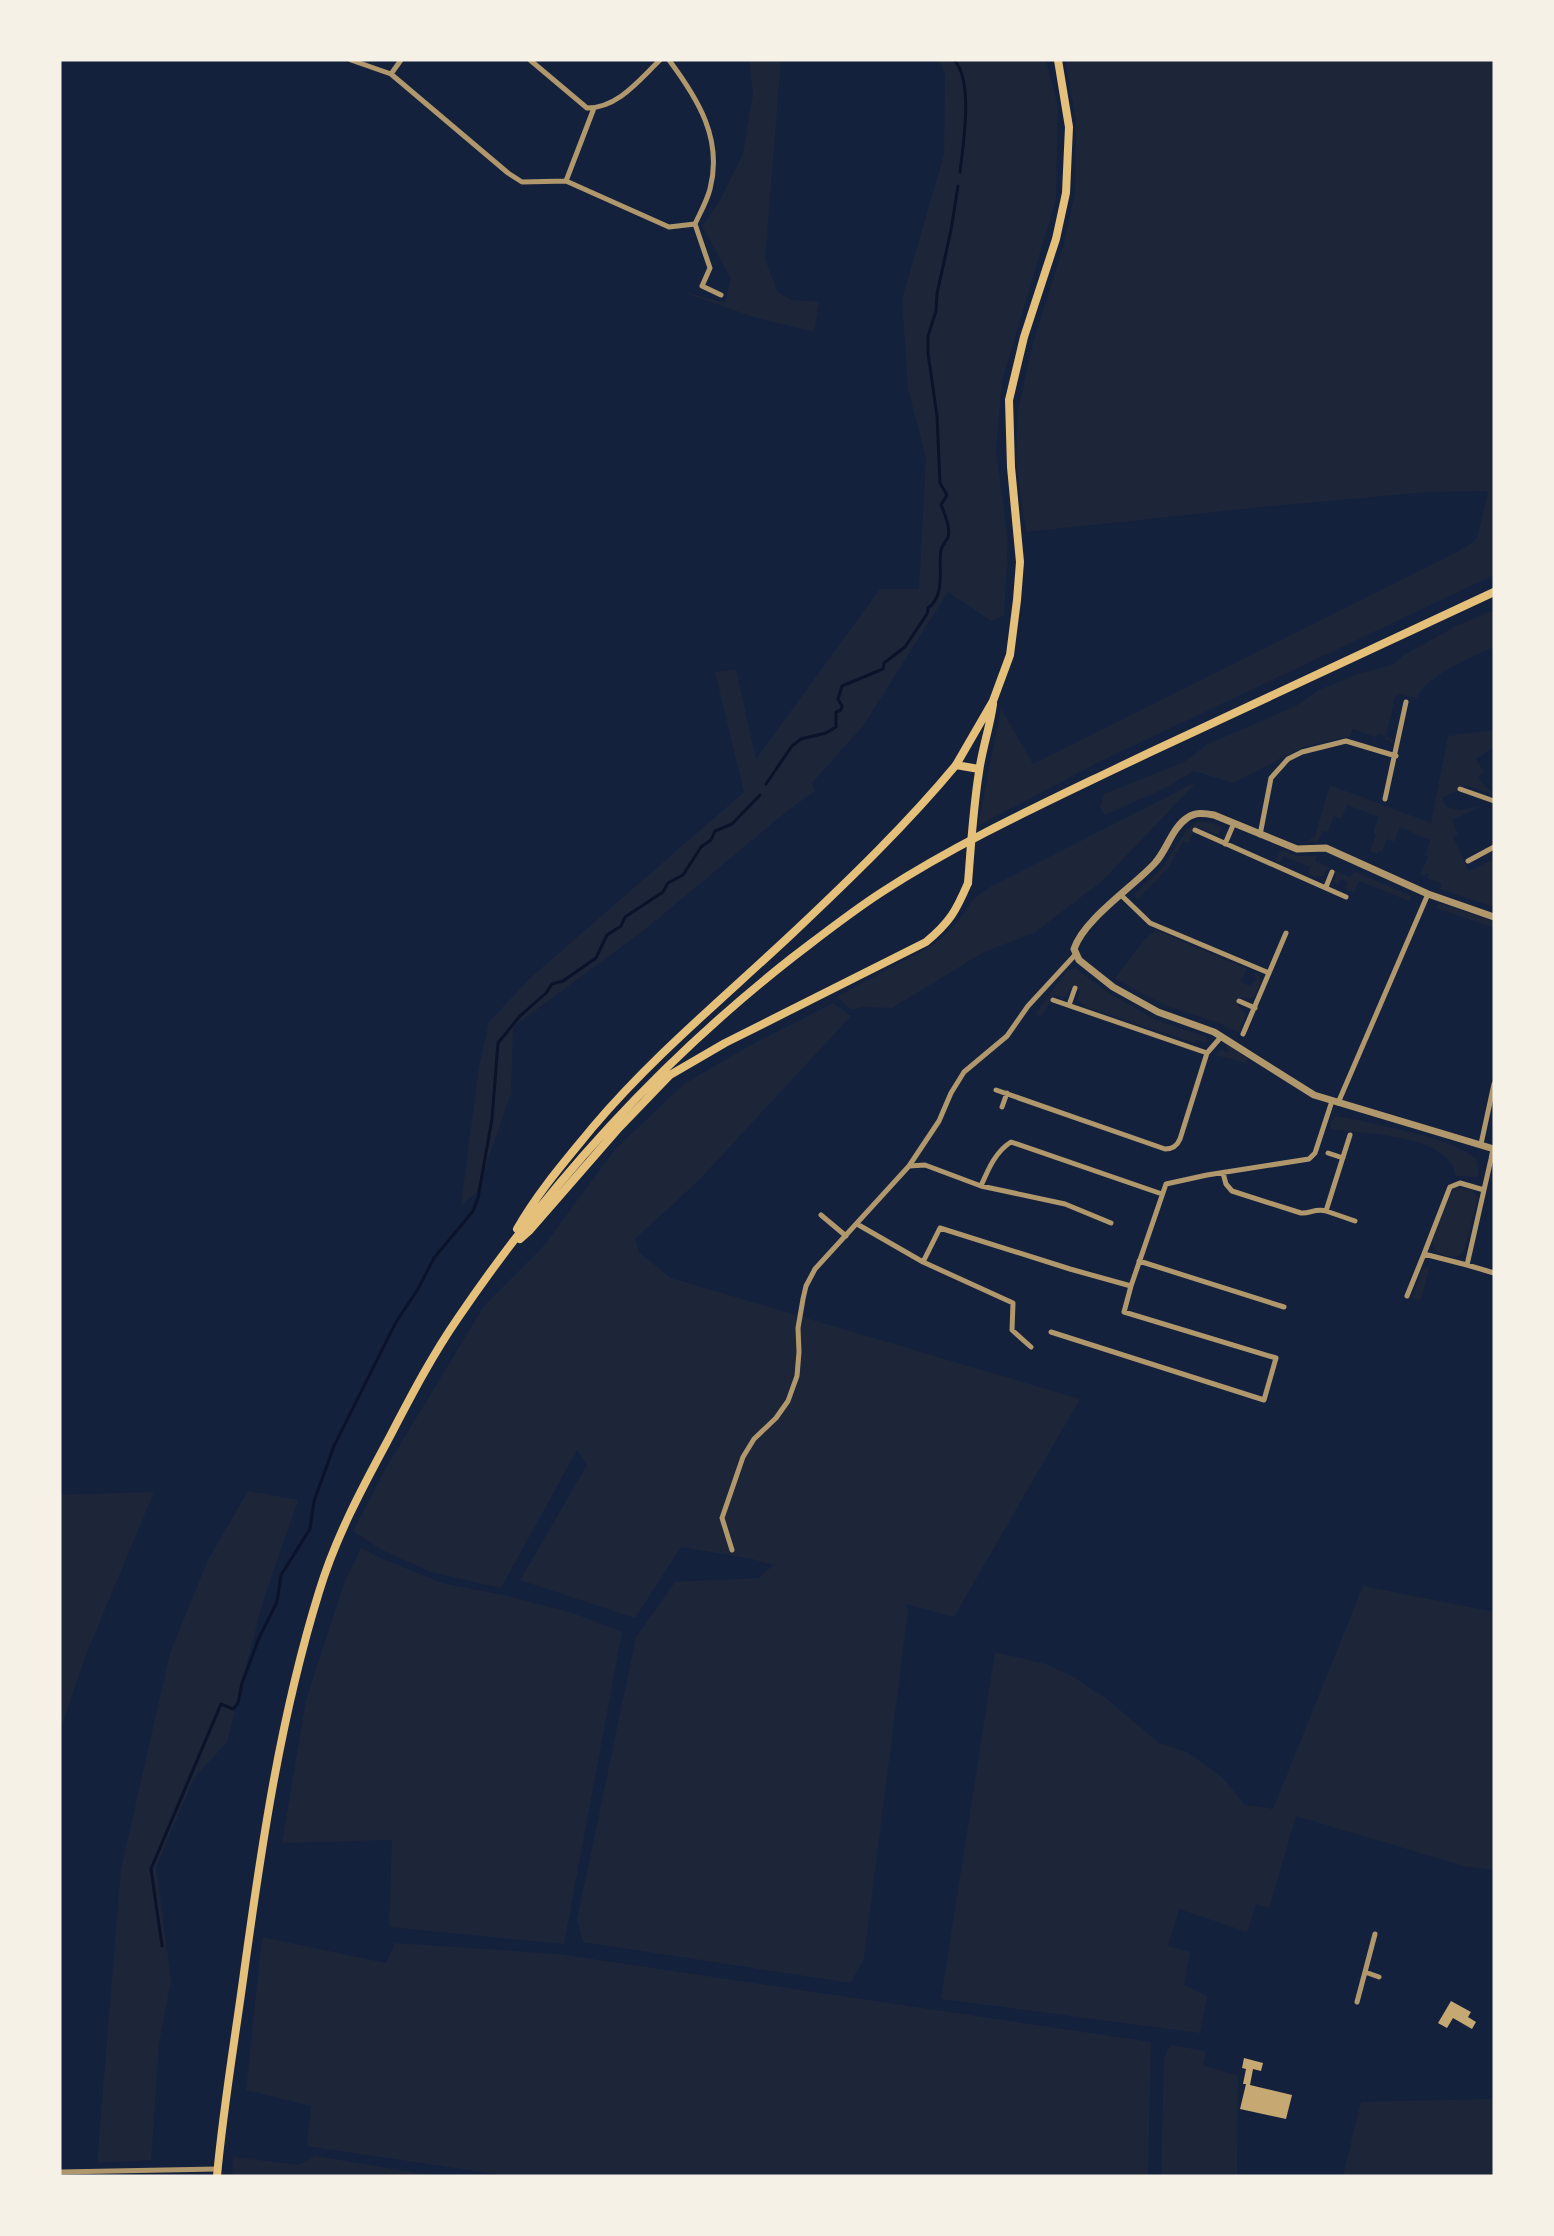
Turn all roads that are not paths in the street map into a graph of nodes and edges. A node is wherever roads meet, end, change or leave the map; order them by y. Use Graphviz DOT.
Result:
graph roads {
  1 [pos="351,60"];
  2 [pos="401,60"];
  3 [pos="530,60"];
  4 [pos="660,60"];
  5 [pos="669,60"];
  6 [pos="1058,60"];
  7 [pos="391,74"];
  8 [pos="594,108"];
  9 [pos="566,181"];
  10 [pos="695,224"];
  11 [pos="721,295"];
  12 [pos="1494,592"];
  13 [pos="993,701"];
  14 [pos="1406,702"];
  15 [pos="1396,756"];
  16 [pos="956,765"];
  17 [pos="979,769"];
  18 [pos="1460,789"];
  19 [pos="1385,799"];
  20 [pos="1494,801"];
  21 [pos="1234,823"];
  22 [pos="1195,831"];
  23 [pos="1260,836"];
  24 [pos="1225,844"];
  25 [pos="1494,847"];
  26 [pos="1468,861"];
  27 [pos="1332,872"];
  28 [pos="968,883"];
  29 [pos="1326,887"];
  30 [pos="1428,894"];
  31 [pos="1121,895"];
  32 [pos="1347,897"];
  33 [pos="1494,916"];
  34 [pos="1286,933"];
  35 [pos="1075,955"];
  36 [pos="1269,973"];
  37 [pos="1076,988"];
  38 [pos="1053,1000"];
  39 [pos="1239,1001"];
  40 [pos="1069,1005"];
  41 [pos="1254,1008"];
  42 [pos="1244,1034"];
  43 [pos="1221,1037"];
  44 [pos="1208,1053"];
  45 [pos="1494,1084"];
  46 [pos="996,1089"];
  47 [pos="1007,1093"];
  48 [pos="1335,1102"];
  49 [pos="1002,1107"];
  50 [pos="1350,1135"];
  51 [pos="1481,1144"];
  52 [pos="1494,1149"];
  53 [pos="1328,1153"];
  54 [pos="1343,1158"];
  55 [pos="909,1166"];
  56 [pos="1223,1173"];
  57 [pos="981,1186"];
  58 [pos="1484,1190"];
  59 [pos="1162,1194"];
  60 [pos="1326,1211"];
  61 [pos="821,1215"];
  62 [pos="1355,1221"];
  63 [pos="1111,1223"];
  64 [pos="857,1224"];
  65 [pos="846,1236"];
  66 [pos="506,1251"];
  67 [pos="1424,1254"];
  68 [pos="1139,1261"];
  69 [pos="923,1262"];
  70 [pos="1467,1265"];
  71 [pos="1494,1273"];
  72 [pos="1131,1286"];
  73 [pos="1407,1296"];
  74 [pos="1284,1307"];
  75 [pos="1051,1332"];
  76 [pos="1031,1347"];
  77 [pos="732,1550"];
  78 [pos="1376,1934"];
  79 [pos="1365,1972"];
  80 [pos="1378,1977"];
  81 [pos="1357,2002"];
  82 [pos="60,2172"];
  83 [pos="217,2173"];
  1 -- 7 [label="street"];
  2 -- 7 [label="street"];
  3 -- 8 [label="street"];
  4 -- 8 [label="street"];
  5 -- 10 [label="street"];
  6 -- 13 [label="main road"];
  7 -- 9 [label="street"];
  8 -- 9 [label="street"];
  9 -- 10 [label="street"];
  10 -- 11 [label="street"];
  12 -- 66 [label="highway"];
  13 -- 16 [label="main road"];
  13 -- 17 [label="main road"];
  14 -- 15 [label="street"];
  15 -- 19 [label="street"];
  15 -- 23 [label="street"];
  16 -- 17 [label="main road"];
  16 -- 66 [label="highway"];
  17 -- 28 [label="main road"];
  18 -- 20 [label="street"];
  21 -- 23 [label="street"];
  21 -- 24 [label="street"];
  21 -- 31 [label="street"];
  22 -- 24 [label="street"];
  23 -- 30 [label="street"];
  24 -- 29 [label="street"];
  25 -- 26 [label="street"];
  27 -- 29 [label="street"];
  28 -- 66 [label="highway"];
  29 -- 32 [label="street"];
  30 -- 33 [label="street"];
  30 -- 48 [label="street"];
  31 -- 35 [label="street"];
  31 -- 36 [label="street"];
  34 -- 36 [label="street"];
  35 -- 43 [label="street"];
  35 -- 55 [label="street"];
  36 -- 41 [label="street"];
  37 -- 40 [label="street"];
  38 -- 40 [label="street"];
  39 -- 41 [label="street"];
  40 -- 44 [label="street"];
  41 -- 42 [label="street"];
  43 -- 44 [label="street"];
  43 -- 48 [label="street"];
  44 -- 47 [label="street"];
  45 -- 51 [label="street"];
  46 -- 47 [label="street"];
  47 -- 49 [label="street"];
  48 -- 51 [label="street"];
  48 -- 56 [label="street"];
  50 -- 54 [label="street"];
  51 -- 52 [label="street"];
  52 -- 58 [label="street"];
  53 -- 54 [label="street"];
  54 -- 60 [label="street"];
  55 -- 57 [label="street"];
  55 -- 64 [label="street"];
  56 -- 59 [label="street"];
  56 -- 60 [label="street"];
  57 -- 59 [label="street"];
  57 -- 63 [label="street"];
  58 -- 67 [label="street"];
  58 -- 70 [label="street"];
  59 -- 68 [label="street"];
  60 -- 62 [label="street"];
  61 -- 65 [label="street"];
  64 -- 65 [label="street"];
  64 -- 69 [label="street"];
  65 -- 77 [label="street"];
  66 -- 83 [label="highway"];
  67 -- 70 [label="street"];
  67 -- 73 [label="street"];
  68 -- 72 [label="street"];
  68 -- 74 [label="street"];
  69 -- 72 [label="street"];
  69 -- 76 [label="street"];
  70 -- 71 [label="street"];
  72 -- 75 [label="street"];
  78 -- 79 [label="street"];
  79 -- 80 [label="street"];
  79 -- 81 [label="street"];
  82 -- 83 [label="street"];
}
